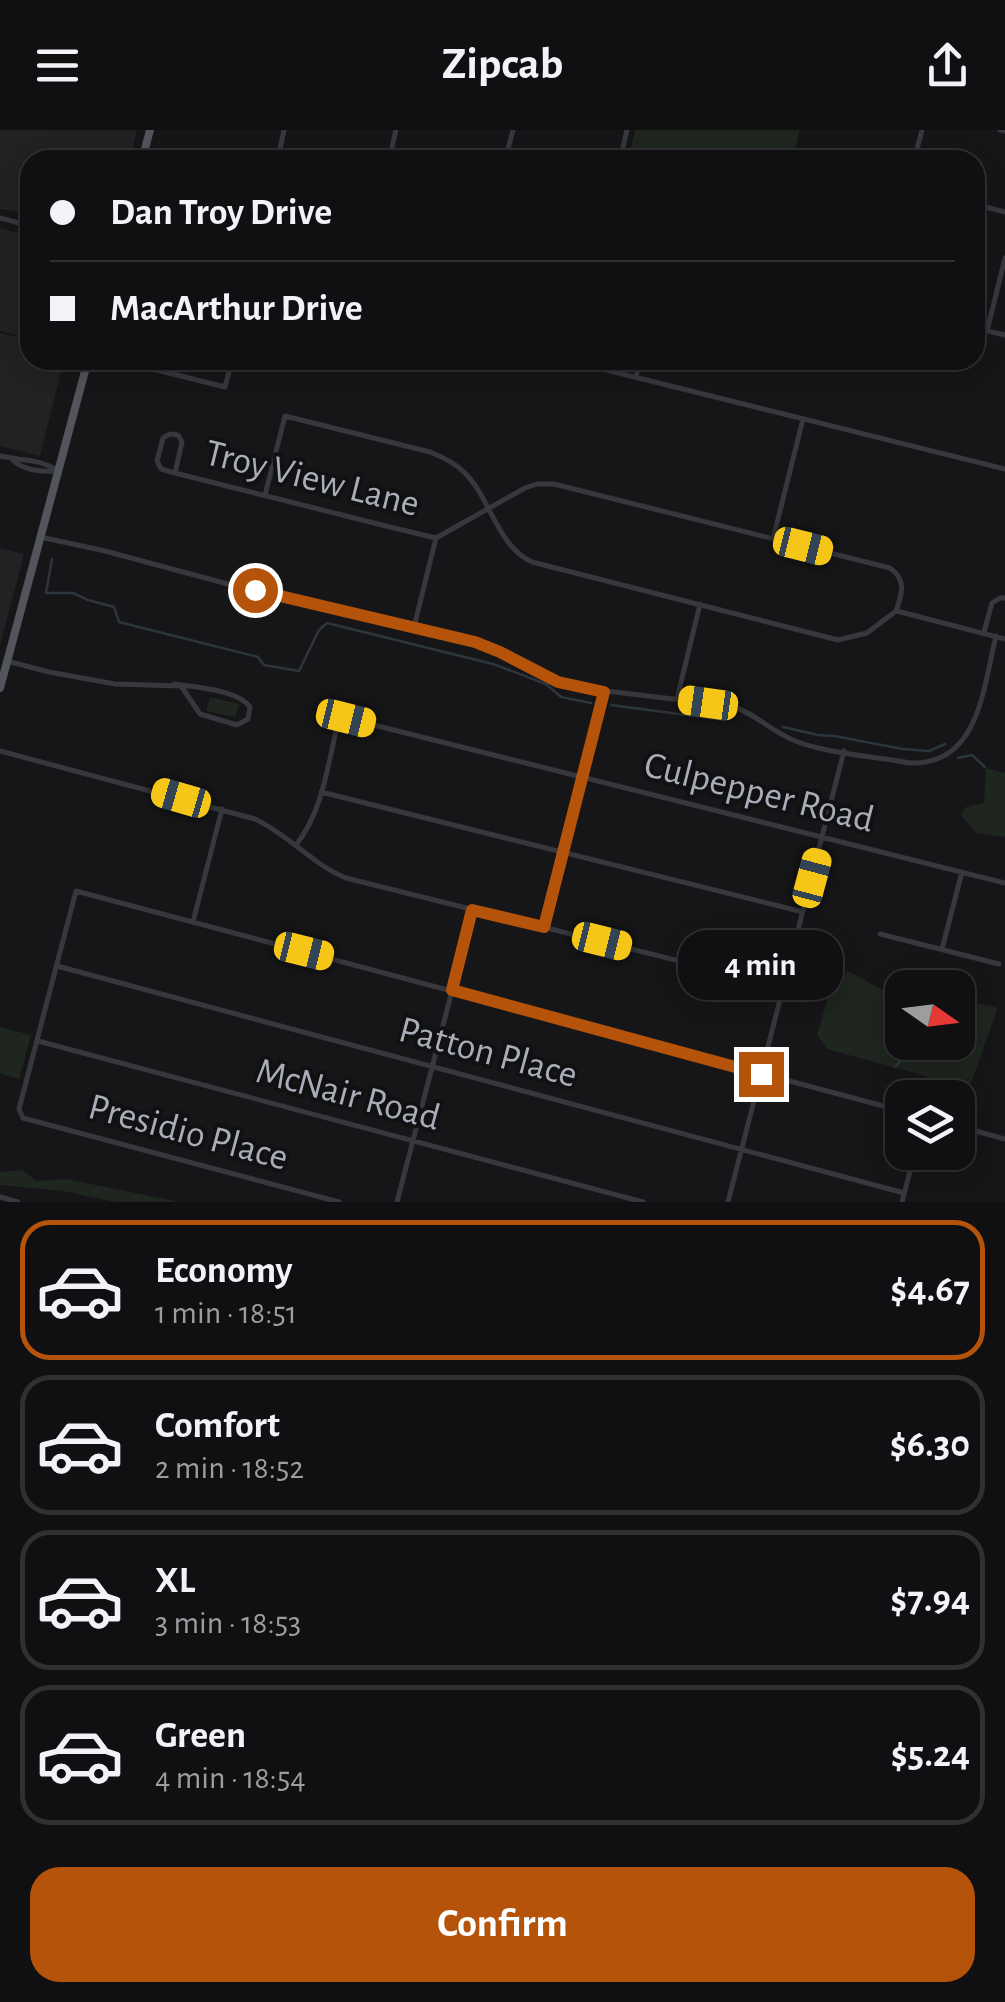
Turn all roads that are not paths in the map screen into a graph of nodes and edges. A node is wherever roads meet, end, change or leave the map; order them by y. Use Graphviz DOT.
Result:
graph roads {
  1 [pos="1005,258"];
  2 [pos="987,331"];
  3 [pos="1005,336"];
  4 [pos="85,370"];
  5 [pos="156,370"];
  6 [pos="229,370"];
  7 [pos="605,370"];
  8 [pos="638,370"];
  9 [pos="636,378"];
  10 [pos="804,419"];
  11 [pos="0,456"];
  12 [pos="1005,470"];
  13 [pos="58,471"];
  14 [pos="174,473"];
  15 [pos="264,496"];
  16 [pos="488,508"];
  17 [pos="40,538"];
  18 [pos="436,538"];
  19 [pos="774,539"];
  20 [pos="1005,598"];
  21 [pos="700,604"];
  22 [pos="896,611"];
  23 [pos="414,628"];
  24 [pos="1005,629"];
  25 [pos="984,632"];
  26 [pos="1001,638"];
  27 [pos="7,661"];
  28 [pos="174,684"];
  29 [pos="0,688"];
  30 [pos="604,692"];
  31 [pos="676,699"];
  32 [pos="0,751"];
  33 [pos="844,752"];
  34 [pos="582,778"];
  35 [pos="321,792"];
  36 [pos="222,809"];
  37 [pos="823,836"];
  38 [pos="296,846"];
  39 [pos="563,852"];
  40 [pos="962,872"];
  41 [pos="1005,883"];
  42 [pos="472,910"];
  43 [pos="804,912"];
  44 [pos="192,922"];
  45 [pos="544,927"];
  46 [pos="880,934"];
  47 [pos="942,949"];
  48 [pos="999,964"];
  49 [pos="57,966"];
  50 [pos="784,987"];
  51 [pos="452,990"];
  52 [pos="38,1041"];
  53 [pos="432,1067"];
  54 [pos="761,1074"];
  55 [pos="885,1107"];
  56 [pos="975,1131"];
  57 [pos="1005,1139"];
  58 [pos="413,1141"];
  59 [pos="742,1148"];
  60 [pos="910,1170"];
  61 [pos="904,1192"];
  62 [pos="0,1197"];
  63 [pos="18,1202"];
  64 [pos="339,1202"];
  65 [pos="398,1202"];
  66 [pos="643,1202"];
  67 [pos="728,1202"];
  68 [pos="902,1202"];
  1 -- 2 [label="street"];
  2 -- 3 [label="street"];
  4 -- 13 [label="main road"];
  5 -- 6 [label="street"];
  7 -- 9 [label="street"];
  8 -- 9 [label="street"];
  9 -- 10 [label="street"];
  10 -- 12 [label="street"];
  10 -- 19 [label="street"];
  11 -- 13 [label="street"];
  13 -- 17 [label="main road"];
  14 -- 14 [label="street, Troy View Lane"];
  14 -- 15 [label="street, Troy View Lane"];
  15 -- 16 [label="street"];
  15 -- 18 [label="street, Troy View Lane"];
  16 -- 18 [label="street"];
  16 -- 19 [label="street"];
  16 -- 21 [label="street"];
  17 -- 23 [label="street"];
  17 -- 27 [label="main road"];
  18 -- 23 [label="street"];
  19 -- 22 [label="street"];
  20 -- 25 [label="street"];
  21 -- 22 [label="street"];
  21 -- 31 [label="street"];
  22 -- 25 [label="street"];
  23 -- 30 [label="street"];
  24 -- 26 [label="street"];
  25 -- 26 [label="street"];
  26 -- 33 [label="street"];
  27 -- 28 [label="street"];
  27 -- 29 [label="main road"];
  28 -- 28 [label="street"];
  30 -- 31 [label="street"];
  30 -- 34 [label="street"];
  31 -- 33 [label="street"];
  32 -- 36 [label="street"];
  33 -- 37 [label="street"];
  34 -- 35 [label="street, Culpepper Road"];
  34 -- 37 [label="street, Culpepper Road"];
  34 -- 39 [label="street"];
  35 -- 38 [label="street, Culpepper Road"];
  35 -- 39 [label="street"];
  36 -- 38 [label="street"];
  36 -- 44 [label="street"];
  37 -- 40 [label="street, Culpepper Road"];
  37 -- 43 [label="street"];
  38 -- 42 [label="street"];
  39 -- 43 [label="street"];
  39 -- 45 [label="street"];
  40 -- 41 [label="street, Culpepper Road"];
  40 -- 47 [label="street"];
  42 -- 45 [label="street"];
  42 -- 51 [label="street"];
  43 -- 50 [label="street"];
  44 -- 49 [label="street"];
  44 -- 51 [label="street"];
  45 -- 50 [label="street"];
  46 -- 47 [label="street"];
  47 -- 48 [label="street"];
  49 -- 52 [label="street"];
  49 -- 53 [label="street, Patton Place"];
  50 -- 54 [label="street"];
  51 -- 53 [label="street"];
  51 -- 54 [label="street"];
  52 -- 58 [label="street, McNair Road"];
  52 -- 64 [label="street, Presidio Place"];
  53 -- 58 [label="street"];
  53 -- 59 [label="street, Patton Place"];
  54 -- 55 [label="street"];
  54 -- 59 [label="street"];
  56 -- 57 [label="street"];
  58 -- 65 [label="street"];
  58 -- 66 [label="street, McNair Road"];
  59 -- 61 [label="street, Patton Place"];
  59 -- 67 [label="street"];
  60 -- 61 [label="street"];
  61 -- 68 [label="street"];
  62 -- 63 [label="street"];
}
